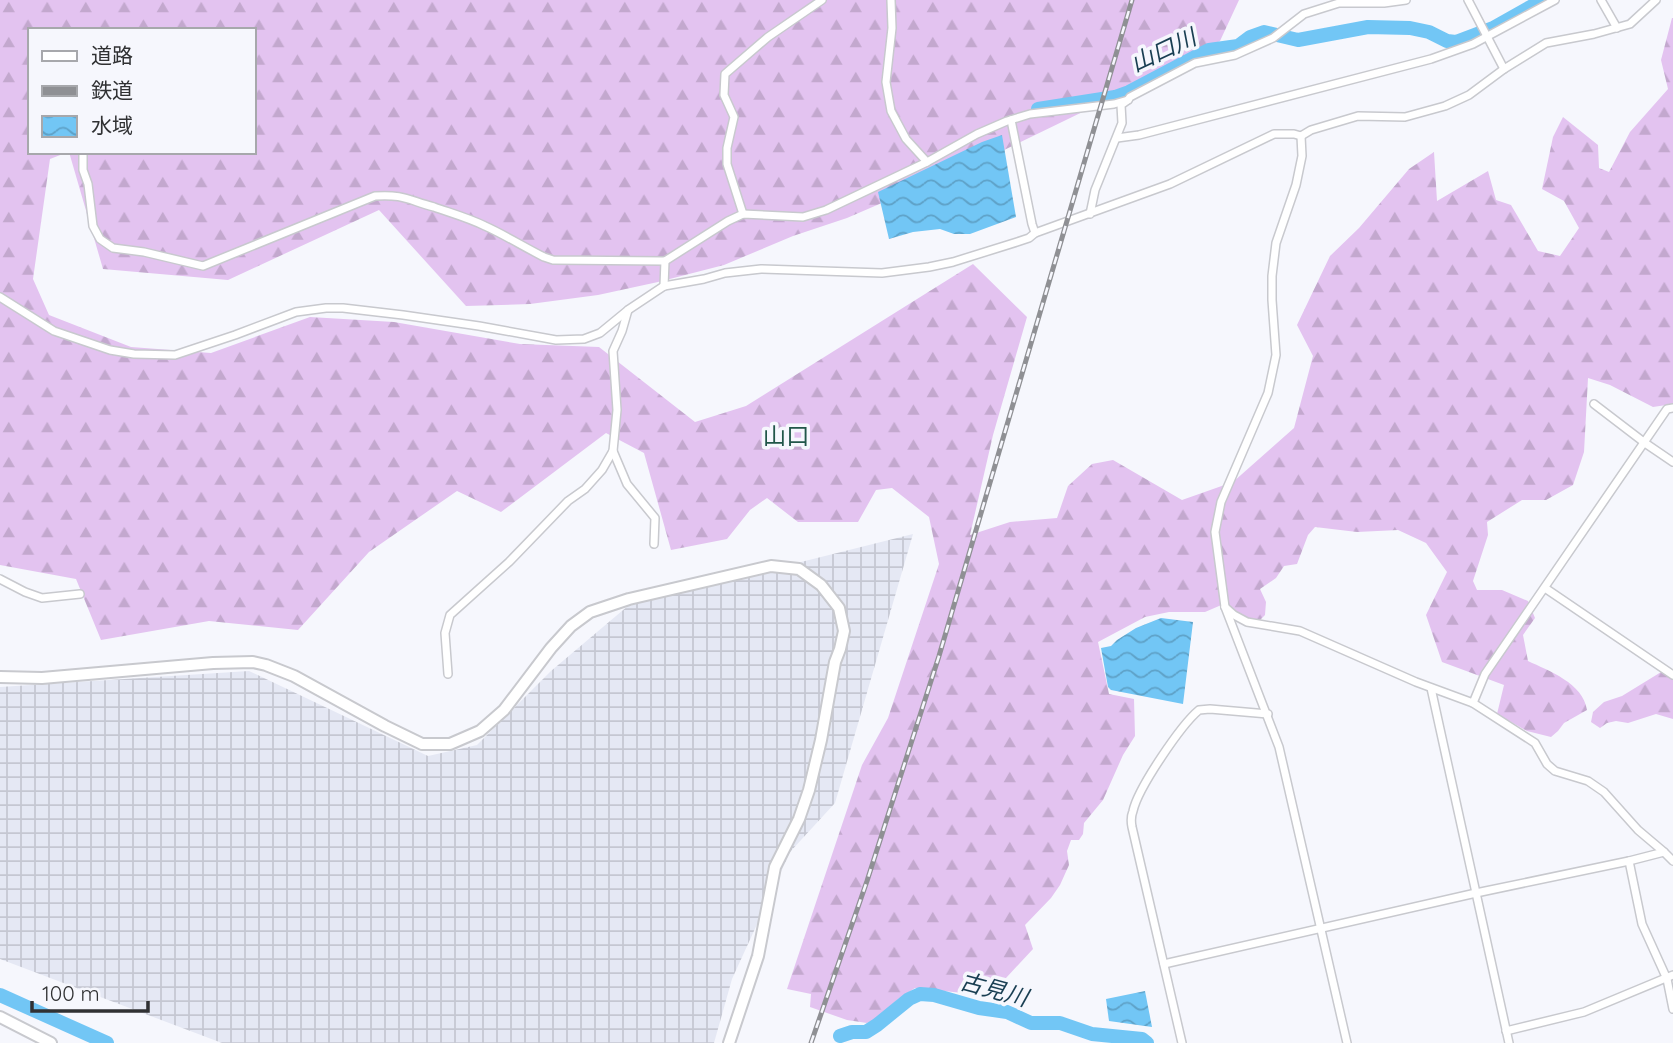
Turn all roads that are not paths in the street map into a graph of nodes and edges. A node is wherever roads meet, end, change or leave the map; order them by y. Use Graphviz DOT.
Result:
graph roads {
  1 [pos="822,0"];
  2 [pos="891,0"];
  3 [pos="1406,0"];
  4 [pos="1468,0"];
  5 [pos="1555,0"];
  6 [pos="1601,0"];
  7 [pos="1656,0"];
  8 [pos="1617,28"];
  9 [pos="1487,37"];
  10 [pos="1504,69"];
  11 [pos="1128,100"];
  12 [pos="1011,120"];
  13 [pos="1301,136"];
  14 [pos="1117,138"];
  15 [pos="83,154"];
  16 [pos="926,162"];
  17 [pos="743,214"];
  18 [pos="1090,214"];
  19 [pos="1035,233"];
  20 [pos="665,261"];
  21 [pos="664,286"];
  22 [pos="0,297"];
  23 [pos="628,310"];
  24 [pos="1594,404"];
  25 [pos="1673,408"];
  26 [pos="1645,443"];
  27 [pos="613,451"];
  28 [pos="1673,462"];
  29 [pos="654,544"];
  30 [pos="0,579"];
  31 [pos="1545,588"];
  32 [pos="80,594"];
  33 [pos="1225,607"];
  34 [pos="448,674"];
  35 [pos="1673,675"];
  36 [pos="0,677"];
  37 [pos="1431,688"];
  38 [pos="1473,703"];
  39 [pos="1268,714"];
  40 [pos="1664,852"];
  41 [pos="1629,861"];
  42 [pos="1673,861"];
  43 [pos="1476,893"];
  44 [pos="1320,928"];
  45 [pos="1164,964"];
  46 [pos="1670,977"];
  47 [pos="1673,1009"];
  48 [pos="0,1017"];
  49 [pos="1506,1031"];
  50 [pos="51,1043"];
  51 [pos="729,1043"];
  52 [pos="1182,1043"];
  53 [pos="1347,1043"];
  54 [pos="1509,1043"];
  1 -- 17 [label="street"];
  2 -- 16 [label="street"];
  3 -- 11 [label="street"];
  4 -- 9 [label="street"];
  5 -- 9 [label="street"];
  6 -- 8 [label="street"];
  7 -- 8 [label="street"];
  8 -- 10 [label="street"];
  9 -- 10 [label="street"];
  9 -- 14 [label="street"];
  10 -- 13 [label="street"];
  11 -- 12 [label="street"];
  11 -- 14 [label="street"];
  12 -- 16 [label="street"];
  12 -- 19 [label="street"];
  13 -- 18 [label="street"];
  13 -- 33 [label="street"];
  14 -- 18 [label="street"];
  15 -- 20 [label="street"];
  16 -- 17 [label="street"];
  17 -- 20 [label="street"];
  18 -- 19 [label="street"];
  19 -- 21 [label="street"];
  20 -- 21 [label="street"];
  21 -- 23 [label="street"];
  22 -- 23 [label="street"];
  23 -- 27 [label="street"];
  24 -- 26 [label="street"];
  25 -- 26 [label="street"];
  26 -- 28 [label="street"];
  26 -- 31 [label="street"];
  27 -- 29 [label="street"];
  27 -- 34 [label="street"];
  30 -- 32 [label="street"];
  31 -- 35 [label="street"];
  31 -- 38 [label="street"];
  33 -- 37 [label="street"];
  33 -- 39 [label="street"];
  36 -- 51 [label="street"];
  37 -- 38 [label="street"];
  37 -- 43 [label="street"];
  38 -- 40 [label="street"];
  39 -- 44 [label="street"];
  39 -- 45 [label="street"];
  40 -- 41 [label="street"];
  40 -- 42 [label="street"];
  41 -- 43 [label="street"];
  41 -- 46 [label="street"];
  43 -- 44 [label="street"];
  43 -- 49 [label="street"];
  44 -- 45 [label="street"];
  44 -- 53 [label="street"];
  45 -- 52 [label="street"];
  46 -- 47 [label="street"];
  46 -- 49 [label="street"];
  48 -- 50 [label="street"];
  49 -- 54 [label="street"];
}
